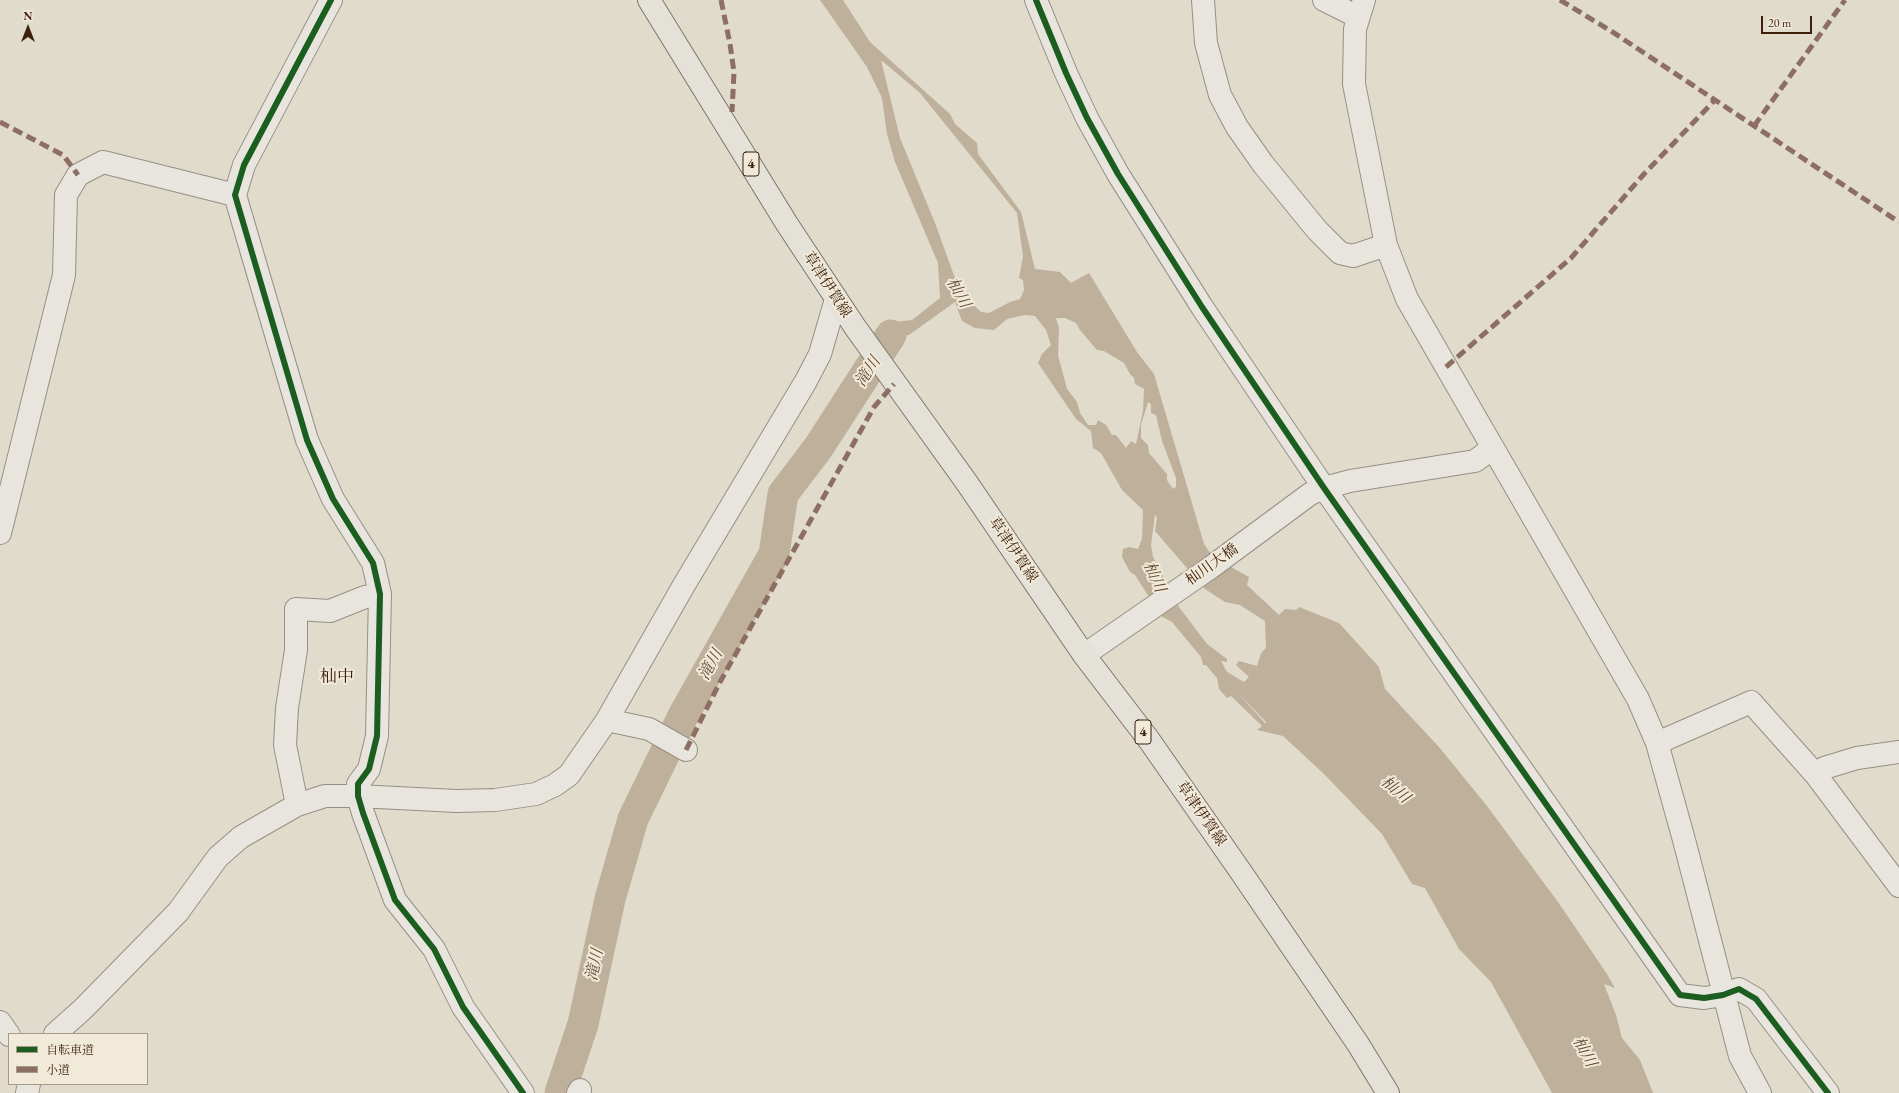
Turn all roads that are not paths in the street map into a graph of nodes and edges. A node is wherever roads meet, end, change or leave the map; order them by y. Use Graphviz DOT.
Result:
graph roads {
  1 [pos="331,0"];
  2 [pos="649,0"];
  3 [pos="1036,0"];
  4 [pos="1204,0"];
  5 [pos="1324,0"];
  6 [pos="1361,8"];
  7 [pos="235,195"];
  8 [pos="1386,245"];
  9 [pos="836,298"];
  10 [pos="1494,448"];
  11 [pos="1317,491"];
  12 [pos="0,533"];
  13 [pos="380,594"];
  14 [pos="1084,655"];
  15 [pos="607,720"];
  16 [pos="1657,743"];
  17 [pos="682,748"];
  18 [pos="1899,752"];
  19 [pos="1816,775"];
  20 [pos="358,796"];
  21 [pos="297,805"];
  22 [pos="1899,886"];
  23 [pos="1723,995"];
  24 [pos="0,1022"];
  25 [pos="57,1033"];
  26 [pos="8,1034"];
  27 [pos="523,1093"];
  28 [pos="1388,1093"];
  29 [pos="1760,1093"];
  30 [pos="1828,1093"];
  1 -- 7 [label="street"];
  2 -- 9 [label="main road, 草津伊賀線 / 4"];
  3 -- 11 [label="street"];
  4 -- 8 [label="street"];
  5 -- 6 [label="street"];
  6 -- 8 [label="street"];
  7 -- 12 [label="street"];
  7 -- 13 [label="street"];
  8 -- 10 [label="street"];
  9 -- 14 [label="main road, 草津伊賀線 / 4"];
  9 -- 15 [label="street"];
  10 -- 11 [label="street"];
  10 -- 16 [label="street"];
  11 -- 14 [label="street, 杣川大橋"];
  11 -- 23 [label="street"];
  13 -- 20 [label="street"];
  13 -- 21 [label="street"];
  14 -- 28 [label="main road, 草津伊賀線 / 4"];
  15 -- 17 [label="street"];
  15 -- 20 [label="street"];
  16 -- 19 [label="street"];
  16 -- 23 [label="street"];
  18 -- 19 [label="street"];
  19 -- 22 [label="street"];
  20 -- 21 [label="street"];
  20 -- 27 [label="street"];
  21 -- 25 [label="street"];
  23 -- 29 [label="street"];
  23 -- 30 [label="street"];
  24 -- 26 [label="street"];
}
